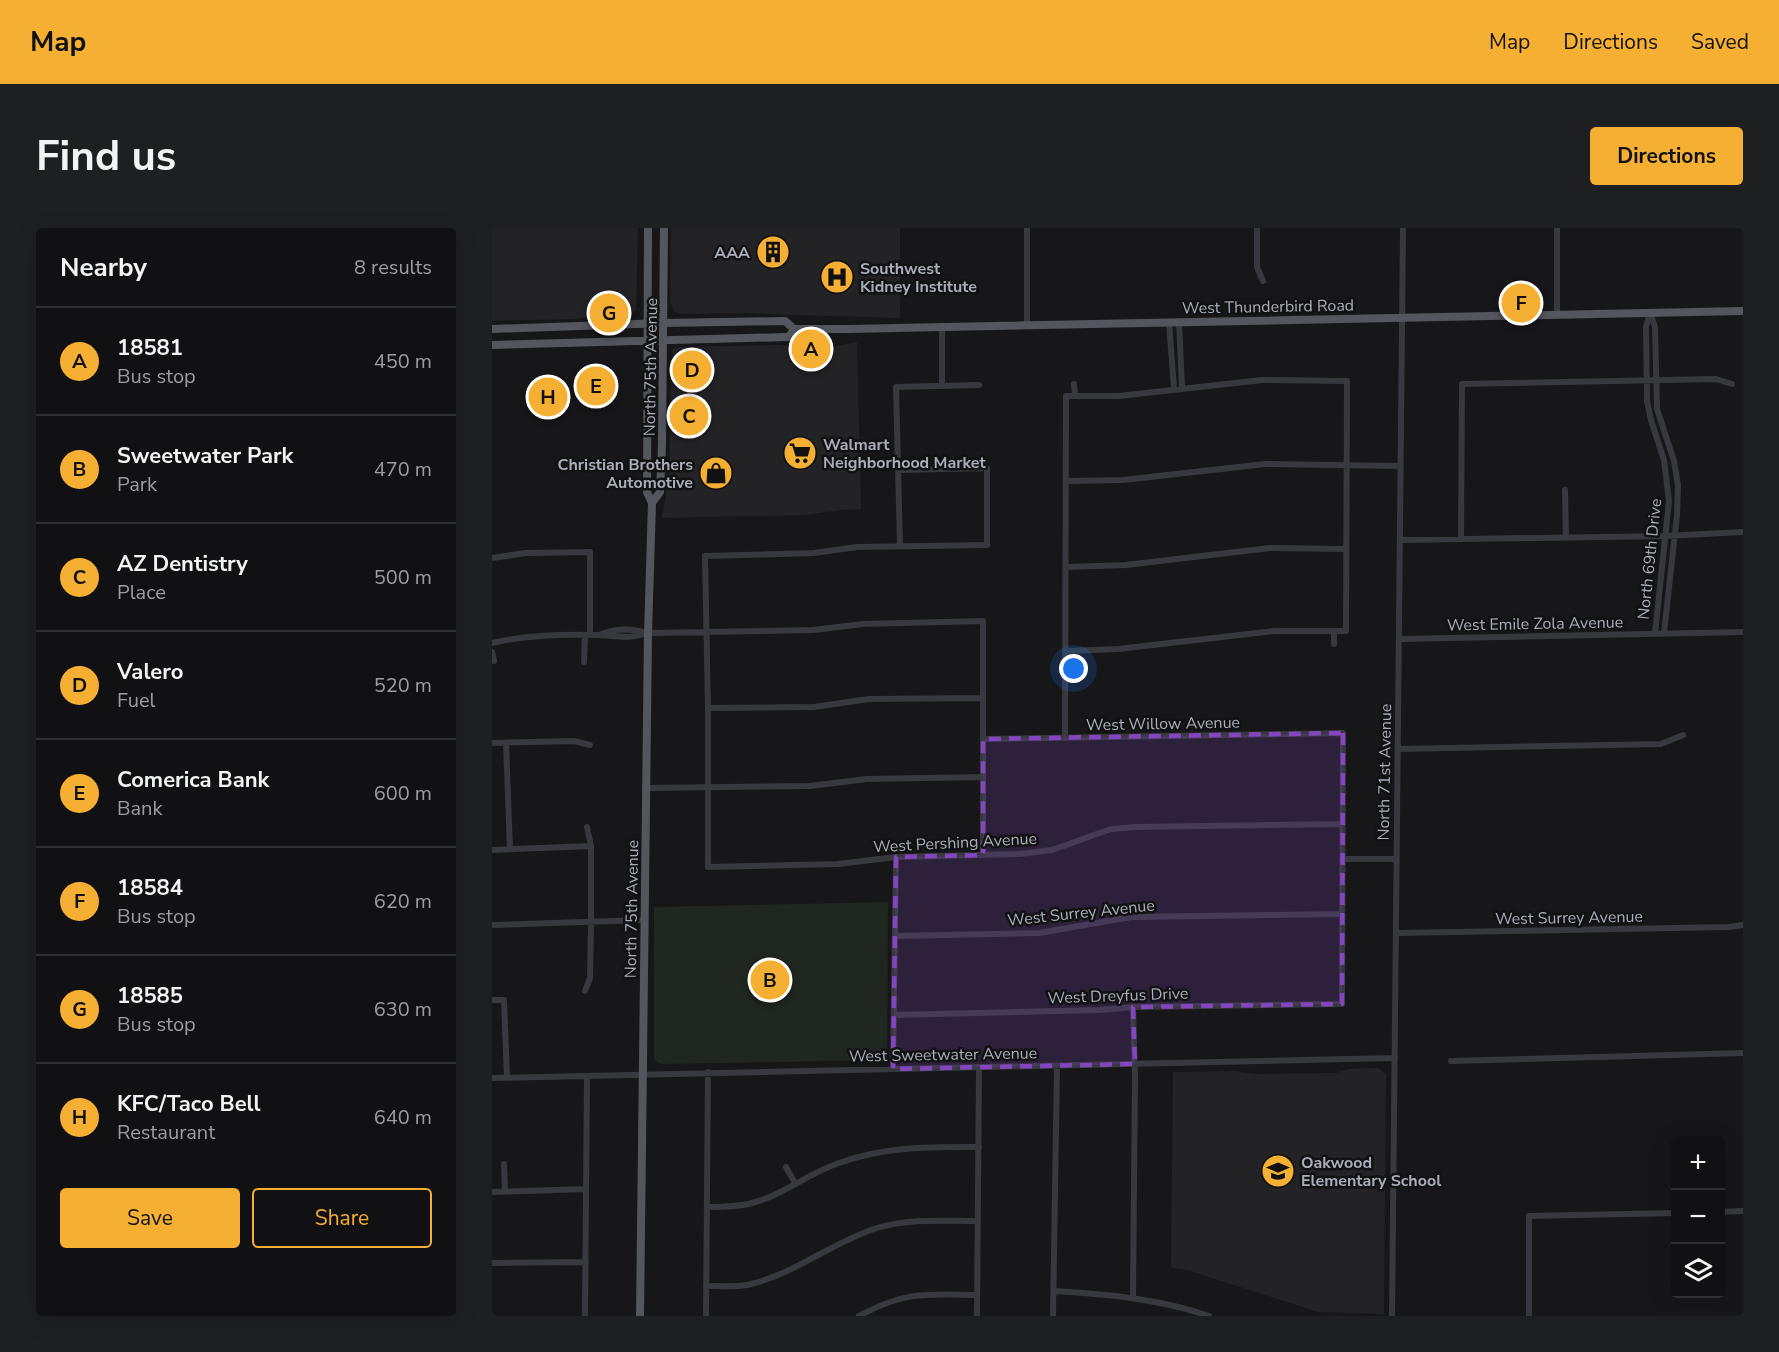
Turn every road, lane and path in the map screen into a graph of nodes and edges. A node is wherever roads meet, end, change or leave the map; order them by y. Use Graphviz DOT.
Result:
graph roads {
  1 [pos="648,228"];
  2 [pos="664,228"];
  3 [pos="1026,228"];
  4 [pos="1257,228"];
  5 [pos="1403,228"];
  6 [pos="1557,228"];
  7 [pos="1263,281"];
  8 [pos="1743,311"];
  9 [pos="1650,312"];
  10 [pos="1557,314"];
  11 [pos="1402,317"];
  12 [pos="1179,321"];
  13 [pos="1169,322"];
  14 [pos="647,323"];
  15 [pos="664,323"];
  16 [pos="1027,324"];
  17 [pos="942,326"];
  18 [pos="492,329"];
  19 [pos="794,329"];
  20 [pos="648,340"];
  21 [pos="664,340"];
  22 [pos="492,345"];
  23 [pos="1647,380"];
  24 [pos="1656,380"];
  25 [pos="1074,384"];
  26 [pos="1732,384"];
  27 [pos="979,385"];
  28 [pos="942,386"];
  29 [pos="1182,388"];
  30 [pos="1174,389"];
  31 [pos="1075,396"];
  32 [pos="1674,462"];
  33 [pos="1665,464"];
  34 [pos="1347,465"];
  35 [pos="1400,466"];
  36 [pos="899,470"];
  37 [pos="1066,482"];
  38 [pos="1565,489"];
  39 [pos="652,503"];
  40 [pos="1743,532"];
  41 [pos="1666,536"];
  42 [pos="1675,536"];
  43 [pos="1566,538"];
  44 [pos="1461,539"];
  45 [pos="1400,540"];
  46 [pos="900,546"];
  47 [pos="1346,549"];
  48 [pos="492,558"];
  49 [pos="1066,567"];
  50 [pos="1334,631"];
  51 [pos="706,632"];
  52 [pos="1743,632"];
  53 [pos="648,633"];
  54 [pos="1664,633"];
  55 [pos="1655,634"];
  56 [pos="588,635"];
  57 [pos="1399,639"];
  58 [pos="492,643"];
  59 [pos="1334,644"];
  60 [pos="1065,651"];
  61 [pos="492,652"];
  62 [pos="494,661"];
  63 [pos="584,662"];
  64 [pos="983,698"];
  65 [pos="708,708"];
  66 [pos="1683,735"];
  67 [pos="1065,738"];
  68 [pos="983,739"];
  69 [pos="492,743"];
  70 [pos="506,743"];
  71 [pos="590,745"];
  72 [pos="1398,749"];
  73 [pos="983,777"];
  74 [pos="645,788"];
  75 [pos="708,788"];
  76 [pos="1342,824"];
  77 [pos="587,827"];
  78 [pos="591,846"];
  79 [pos="510,849"];
  80 [pos="492,850"];
  81 [pos="983,855"];
  82 [pos="896,856"];
  83 [pos="1342,859"];
  84 [pos="1396,859"];
  85 [pos="1342,914"];
  86 [pos="644,920"];
  87 [pos="591,921"];
  88 [pos="492,924"];
  89 [pos="1743,925"];
  90 [pos="1396,933"];
  91 [pos="895,936"];
  92 [pos="585,991"];
  93 [pos="492,1000"];
  94 [pos="1133,1007"];
  95 [pos="894,1015"];
  96 [pos="1743,1053"];
  97 [pos="1395,1058"];
  98 [pos="1451,1061"];
  99 [pos="1135,1064"];
  100 [pos="1057,1066"];
  101 [pos="979,1067"];
  102 [pos="893,1069"];
  103 [pos="708,1072"];
  104 [pos="643,1074"];
  105 [pos="588,1076"];
  106 [pos="492,1078"];
  107 [pos="507,1078"];
  108 [pos="979,1147"];
  109 [pos="504,1164"];
  110 [pos="786,1167"];
  111 [pos="795,1183"];
  112 [pos="586,1189"];
  113 [pos="505,1191"];
  114 [pos="492,1192"];
  115 [pos="707,1207"];
  116 [pos="1743,1211"];
  117 [pos="1725,1212"];
  118 [pos="1671,1213"];
  119 [pos="977,1221"];
  120 [pos="586,1262"];
  121 [pos="492,1263"];
  122 [pos="706,1286"];
  123 [pos="1054,1291"];
  124 [pos="977,1295"];
  125 [pos="1133,1297"];
  126 [pos="585,1316"];
  127 [pos="640,1316"];
  128 [pos="706,1316"];
  129 [pos="859,1316"];
  130 [pos="977,1316"];
  131 [pos="1053,1316"];
  132 [pos="1209,1316"];
  133 [pos="1392,1316"];
  134 [pos="1529,1316"];
  1 -- 14 [label="main road, North 75th Avenue"];
  2 -- 15 [label="main road, North 75th Avenue"];
  3 -- 16 [label="street"];
  4 -- 7 [label="street"];
  5 -- 11 [label="street, North 71st Avenue"];
  6 -- 10 [label="street"];
  8 -- 9 [label="main road, West Thunderbird Road"];
  9 -- 10 [label="main road, West Thunderbird Road"];
  9 -- 23 [label="street, North 69th Drive"];
  9 -- 24 [label="street, North 69th Drive"];
  10 -- 11 [label="main road, West Thunderbird Road"];
  11 -- 12 [label="main road, West Thunderbird Road"];
  11 -- 35 [label="street, North 71st Avenue"];
  12 -- 13 [label="main road, West Thunderbird Road"];
  12 -- 29 [label="street"];
  13 -- 16 [label="main road, West Thunderbird Road"];
  13 -- 30 [label="street"];
  14 -- 15 [label="main road, West Thunderbird Road"];
  14 -- 18 [label="main road, West Thunderbird Road"];
  14 -- 20 [label="main road, North 75th Avenue"];
  15 -- 19 [label="main road, West Thunderbird Road"];
  15 -- 21 [label="main road, North 75th Avenue"];
  16 -- 17 [label="main road, West Thunderbird Road"];
  17 -- 19 [label="main road, West Thunderbird Road"];
  17 -- 28 [label="street"];
  19 -- 21 [label="main road, West Thunderbird Road"];
  20 -- 21 [label="main road, West Thunderbird Road"];
  20 -- 22 [label="main road, West Thunderbird Road"];
  20 -- 39 [label="main road, North 75th Avenue"];
  21 -- 39 [label="main road, North 75th Avenue"];
  23 -- 24 [label="street"];
  23 -- 33 [label="street, North 69th Drive"];
  23 -- 44 [label="street"];
  24 -- 26 [label="street"];
  24 -- 32 [label="street, North 69th Drive"];
  25 -- 31 [label="street"];
  27 -- 28 [label="street"];
  28 -- 36 [label="street"];
  29 -- 30 [label="street"];
  29 -- 34 [label="street"];
  30 -- 31 [label="street"];
  31 -- 37 [label="street"];
  32 -- 33 [label="street"];
  32 -- 42 [label="street, North 69th Drive"];
  33 -- 41 [label="street, North 69th Drive"];
  34 -- 35 [label="street"];
  34 -- 37 [label="street"];
  34 -- 47 [label="street"];
  35 -- 45 [label="street, North 71st Avenue"];
  36 -- 46 [label="street"];
  36 -- 46 [label="street"];
  37 -- 49 [label="street"];
  38 -- 43 [label="street"];
  39 -- 53 [label="main road, North 75th Avenue"];
  40 -- 42 [label="street"];
  41 -- 42 [label="street"];
  41 -- 43 [label="street"];
  41 -- 55 [label="street, North 69th Drive"];
  42 -- 54 [label="street, North 69th Drive"];
  43 -- 44 [label="street"];
  44 -- 45 [label="street"];
  45 -- 57 [label="street, North 71st Avenue"];
  46 -- 51 [label="street"];
  47 -- 49 [label="street"];
  47 -- 50 [label="street"];
  48 -- 56 [label="street"];
  49 -- 60 [label="street"];
  50 -- 59 [label="street"];
  50 -- 60 [label="street"];
  51 -- 53 [label="street"];
  51 -- 64 [label="street"];
  51 -- 65 [label="street"];
  52 -- 54 [label="street, West Emile Zola Avenue"];
  53 -- 56 [label="street"];
  53 -- 74 [label="main road, North 75th Avenue"];
  54 -- 55 [label="street, West Emile Zola Avenue"];
  55 -- 57 [label="street, West Emile Zola Avenue"];
  56 -- 58 [label="street"];
  56 -- 63 [label="street"];
  57 -- 72 [label="street, North 71st Avenue"];
  60 -- 67 [label="street"];
  61 -- 62 [label="street"];
  64 -- 65 [label="street"];
  64 -- 68 [label="street"];
  65 -- 75 [label="street"];
  66 -- 72 [label="street"];
  67 -- 68 [label="street, West Willow Avenue"];
  67 -- 76 [label="street, West Willow Avenue"];
  68 -- 73 [label="street"];
  69 -- 70 [label="street"];
  70 -- 71 [label="street"];
  70 -- 79 [label="street"];
  72 -- 84 [label="street, North 71st Avenue"];
  73 -- 75 [label="street"];
  73 -- 81 [label="street"];
  74 -- 75 [label="street"];
  74 -- 86 [label="main road, North 75th Avenue"];
  75 -- 82 [label="street, West Pershing Avenue"];
  76 -- 81 [label="street, West Pershing Avenue"];
  76 -- 83 [label="street"];
  77 -- 78 [label="street"];
  78 -- 79 [label="street"];
  78 -- 87 [label="street"];
  79 -- 80 [label="street"];
  81 -- 82 [label="street, West Pershing Avenue"];
  82 -- 91 [label="street"];
  83 -- 84 [label="street"];
  83 -- 85 [label="street"];
  84 -- 90 [label="street, North 71st Avenue"];
  85 -- 91 [label="street, West Surrey Avenue"];
  85 -- 94 [label="street, West Dreyfus Drive"];
  86 -- 87 [label="street"];
  86 -- 104 [label="main road, North 75th Avenue"];
  87 -- 88 [label="street"];
  87 -- 92 [label="street"];
  89 -- 90 [label="street, West Surrey Avenue"];
  90 -- 97 [label="street, North 71st Avenue"];
  91 -- 95 [label="street"];
  93 -- 107 [label="street"];
  94 -- 95 [label="street, West Dreyfus Drive"];
  94 -- 99 [label="street"];
  95 -- 102 [label="street"];
  96 -- 98 [label="street"];
  97 -- 99 [label="street, West Sweetwater Avenue"];
  97 -- 133 [label="street, North 71st Avenue"];
  99 -- 100 [label="street, West Sweetwater Avenue"];
  99 -- 125 [label="street"];
  100 -- 101 [label="street, West Sweetwater Avenue"];
  100 -- 123 [label="street"];
  101 -- 102 [label="street, West Sweetwater Avenue"];
  101 -- 108 [label="street"];
  102 -- 103 [label="street, West Sweetwater Avenue"];
  103 -- 104 [label="street, West Sweetwater Avenue"];
  103 -- 115 [label="street"];
  104 -- 105 [label="street, West Sweetwater Avenue"];
  104 -- 127 [label="main road, North 75th Avenue"];
  105 -- 107 [label="street, West Sweetwater Avenue"];
  105 -- 112 [label="street"];
  106 -- 107 [label="street, West Sweetwater Avenue"];
  108 -- 111 [label="street"];
  108 -- 119 [label="street"];
  109 -- 113 [label="street"];
  110 -- 111 [label="street"];
  111 -- 115 [label="street"];
  112 -- 113 [label="street"];
  112 -- 120 [label="street"];
  113 -- 114 [label="street"];
  115 -- 122 [label="street"];
  116 -- 117 [label="street"];
  118 -- 134 [label="street"];
  119 -- 122 [label="street"];
  119 -- 124 [label="street"];
  120 -- 121 [label="street"];
  120 -- 126 [label="street"];
  122 -- 128 [label="street"];
  123 -- 125 [label="street"];
  123 -- 131 [label="street"];
  124 -- 129 [label="street"];
  124 -- 130 [label="street"];
  125 -- 132 [label="street"];
}
